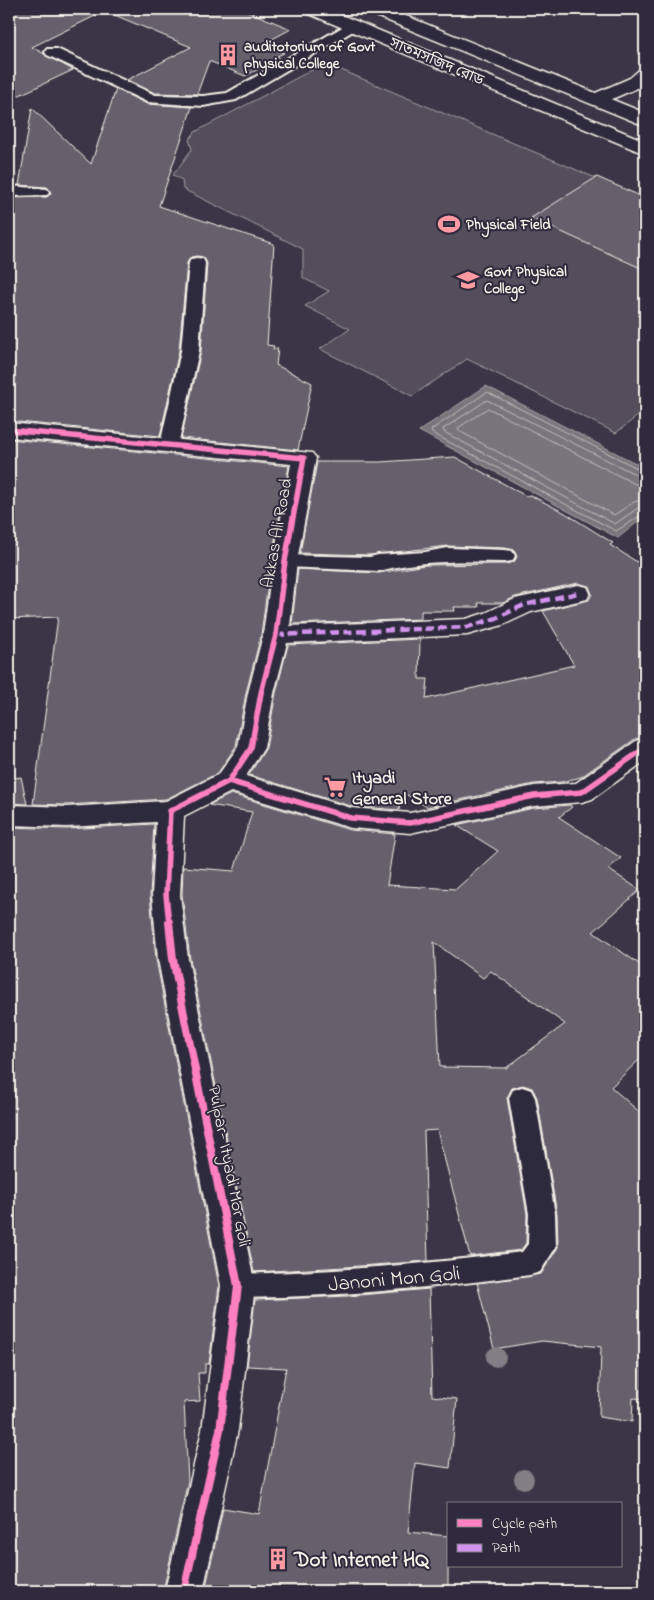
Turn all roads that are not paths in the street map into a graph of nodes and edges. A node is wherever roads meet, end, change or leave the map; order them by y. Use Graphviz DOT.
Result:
graph roads {
  1 [pos="314,9"];
  2 [pos="375,9"];
  3 [pos="353,25"];
  4 [pos="52,52"];
  5 [pos="645,74"];
  6 [pos="597,99"];
  7 [pos="569,117"];
  8 [pos="645,120"];
  9 [pos="645,148"];
  10 [pos="9,192"];
  11 [pos="41,192"];
  12 [pos="197,263"];
  13 [pos="9,430"];
  14 [pos="168,445"];
  15 [pos="505,556"];
  16 [pos="285,561"];
  17 [pos="578,593"];
  18 [pos="276,636"];
  19 [pos="645,748"];
  20 [pos="230,781"];
  21 [pos="170,811"];
  22 [pos="9,815"];
  23 [pos="522,1098"];
  24 [pos="238,1286"];
  25 [pos="184,1591"];
  1 -- 3 [label="street, সাতমসজিদ রোড"];
  2 -- 6 [label="street, সাতমসজিদ রোড"];
  3 -- 4 [label="lane"];
  3 -- 7 [label="street, সাতমসজিদ রোড"];
  5 -- 6 [label="street"];
  6 -- 7 [label="street"];
  6 -- 8 [label="street, সাতমসজিদ রোড"];
  7 -- 9 [label="street, সাতমসজিদ রোড"];
  10 -- 11 [label="lane"];
  12 -- 14 [label="lane"];
  13 -- 14 [label="street, Akkas Ali Road"];
  14 -- 16 [label="street, Akkas Ali Road"];
  15 -- 16 [label="lane"];
  16 -- 18 [label="street, Akkas Ali Road"];
  17 -- 18 [label="street"];
  18 -- 20 [label="street, Akkas Ali Road"];
  19 -- 20 [label="street"];
  20 -- 21 [label="street"];
  21 -- 22 [label="street"];
  21 -- 24 [label="street, Pulpar- Ityadi Mor Goli"];
  23 -- 24 [label="lane, Janoni Mon Goli"];
  24 -- 25 [label="street, Pulpar- Ityadi Mor Goli"];
}
